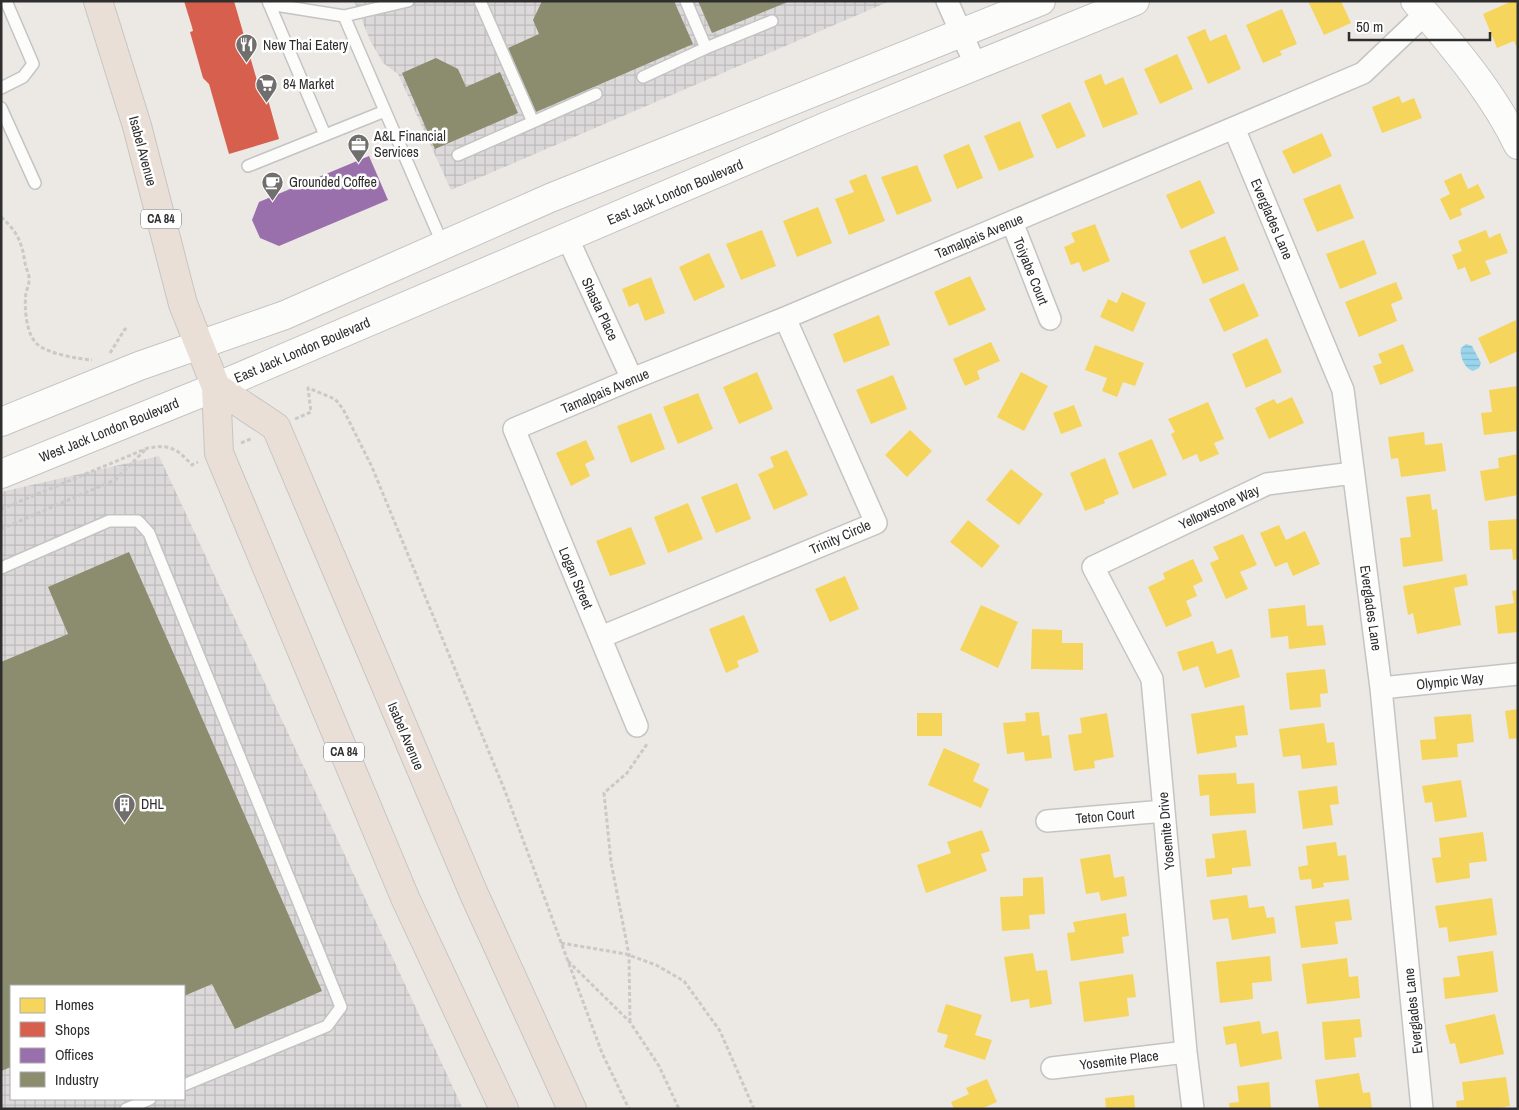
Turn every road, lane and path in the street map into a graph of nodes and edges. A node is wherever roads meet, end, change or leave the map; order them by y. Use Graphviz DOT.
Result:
graph roads {
  1 [pos="6,1"];
  2 [pos="98,1"];
  3 [pos="408,1"];
  4 [pos="480,1"];
  5 [pos="686,1"];
  6 [pos="947,1"];
  7 [pos="1041,1"];
  8 [pos="1135,1"];
  9 [pos="268,3"];
  10 [pos="1420,8"];
  11 [pos="344,16"];
  12 [pos="772,21"];
  13 [pos="962,34"];
  14 [pos="706,48"];
  15 [pos="976,66"];
  16 [pos="643,77"];
  17 [pos="1,88"];
  18 [pos="596,94"];
  19 [pos="1,108"];
  20 [pos="385,111"];
  21 [pos="533,122"];
  22 [pos="1514,127"];
  23 [pos="1234,128"];
  24 [pos="324,135"];
  25 [pos="458,155"];
  26 [pos="248,166"];
  27 [pos="35,183"];
  28 [pos="1,217"];
  29 [pos="1012,222"];
  30 [pos="568,239"];
  31 [pos="443,245"];
  32 [pos="785,318"];
  33 [pos="1050,319"];
  34 [pos="128,330"];
  35 [pos="200,345"];
  36 [pos="632,379"];
  37 [pos="216,387"];
  38 [pos="311,412"];
  39 [pos="1,422"];
  40 [pos="514,429"];
  41 [pos="148,448"];
  42 [pos="192,465"];
  43 [pos="1353,473"];
  44 [pos="1,474"];
  45 [pos="1,509"];
  46 [pos="1,529"];
  47 [pos="1093,567"];
  48 [pos="1,568"];
  49 [pos="601,637"];
  50 [pos="1518,674"];
  51 [pos="1381,688"];
  52 [pos="644,733"];
  53 [pos="1164,811"];
  54 [pos="1047,821"];
  55 [pos="560,943"];
  56 [pos="629,955"];
  57 [pos="566,960"];
  58 [pos="630,1022"];
  59 [pos="1186,1052"];
  60 [pos="1052,1068"];
  61 [pos="185,1085"];
  62 [pos="148,1100"];
  63 [pos="126,1109"];
  64 [pos="504,1109"];
  65 [pos="572,1109"];
  66 [pos="629,1109"];
  67 [pos="679,1109"];
  68 [pos="754,1109"];
  69 [pos="1194,1109"];
  70 [pos="1422,1109"];
  1 -- 17 [label="lane"];
  2 -- 35 [label="highway, Isabel Avenue / CA 84"];
  3 -- 11 [label="lane"];
  4 -- 21 [label="lane"];
  5 -- 14 [label="lane"];
  6 -- 13 [label="street"];
  7 -- 13 [label="main road"];
  8 -- 15 [label="main road, East Jack London Boulevard"];
  9 -- 11 [label="lane"];
  9 -- 24 [label="lane"];
  10 -- 22 [label="main road"];
  10 -- 23 [label="street, Tamalpais Avenue"];
  11 -- 20 [label="lane"];
  12 -- 14 [label="lane"];
  13 -- 15 [label="street"];
  13 -- 31 [label="main road"];
  14 -- 16 [label="lane"];
  15 -- 30 [label="main road, East Jack London Boulevard"];
  18 -- 21 [label="lane"];
  19 -- 27 [label="lane"];
  20 -- 24 [label="lane"];
  20 -- 31 [label="lane"];
  21 -- 25 [label="lane"];
  23 -- 29 [label="street, Tamalpais Avenue"];
  23 -- 43 [label="street, Everglades Lane"];
  24 -- 26 [label="lane"];
  28 -- 34 [label="path"];
  29 -- 32 [label="street, Tamalpais Avenue"];
  29 -- 33 [label="street, Toiyabe Court"];
  30 -- 36 [label="street, Shasta Place"];
  30 -- 37 [label="main road, East Jack London Boulevard"];
  31 -- 35 [label="main road"];
  32 -- 36 [label="street, Tamalpais Avenue"];
  32 -- 49 [label="street, Trinity Circle"];
  35 -- 37 [label="highway, Isabel Avenue / CA 84"];
  35 -- 39 [label="main road"];
  36 -- 40 [label="street, Tamalpais Avenue"];
  37 -- 44 [label="main road, West Jack London Boulevard"];
  37 -- 64 [label="highway, Isabel Avenue / CA 84"];
  37 -- 65 [label="highway, Isabel Avenue"];
  38 -- 55 [label="path"];
  40 -- 49 [label="street, Logan Street"];
  41 -- 42 [label="path"];
  41 -- 45 [label="path"];
  41 -- 46 [label="path"];
  43 -- 47 [label="street, Yellowstone Way"];
  43 -- 51 [label="street, Everglades Lane"];
  47 -- 53 [label="street, Yosemite Drive"];
  48 -- 61 [label="lane"];
  49 -- 52 [label="street, Logan Street"];
  50 -- 51 [label="street, Olympic Way"];
  51 -- 70 [label="street, Everglades Lane"];
  52 -- 56 [label="path"];
  53 -- 54 [label="street, Teton Court"];
  53 -- 59 [label="street, Yosemite Drive"];
  55 -- 56 [label="path"];
  55 -- 57 [label="path"];
  56 -- 58 [label="path"];
  56 -- 68 [label="path"];
  57 -- 58 [label="path"];
  57 -- 66 [label="path"];
  58 -- 67 [label="path"];
  59 -- 60 [label="street, Yosemite Place"];
  59 -- 69 [label="street, Yosemite Drive"];
  62 -- 63 [label="lane"];
}
